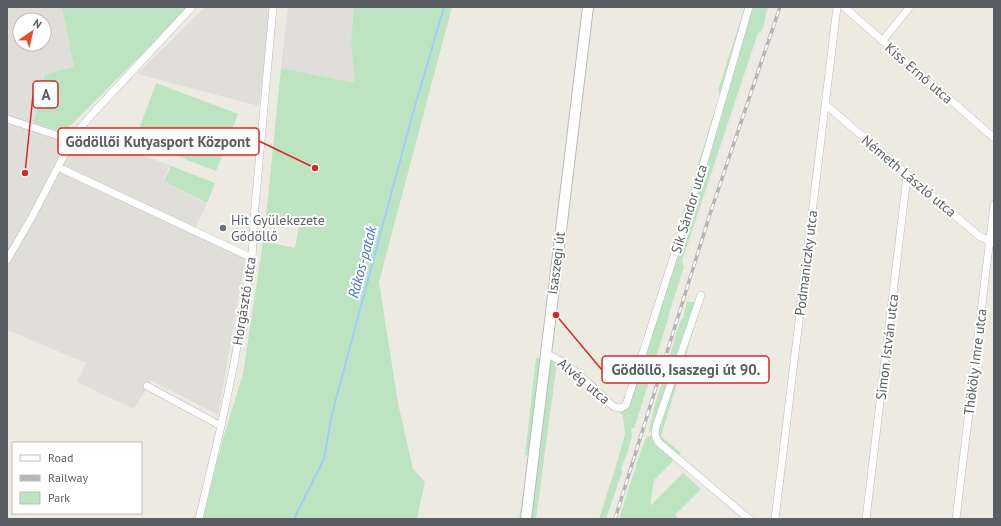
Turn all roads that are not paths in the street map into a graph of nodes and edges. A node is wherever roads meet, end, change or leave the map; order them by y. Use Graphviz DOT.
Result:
graph roads {
  1 [pos="192,7"];
  2 [pos="273,7"];
  3 [pos="588,7"];
  4 [pos="749,7"];
  5 [pos="837,7"];
  6 [pos="844,7"];
  7 [pos="910,7"];
  8 [pos="882,40"];
  9 [pos="826,105"];
  10 [pos="7,119"];
  11 [pos="75,134"];
  12 [pos="994,138"];
  13 [pos="58,167"];
  14 [pos="907,176"];
  15 [pos="994,205"];
  16 [pos="992,242"];
  17 [pos="252,258"];
  18 [pos="7,260"];
  19 [pos="701,295"];
  20 [pos="545,353"];
  21 [pos="147,386"];
  22 [pos="622,408"];
  23 [pos="222,426"];
  24 [pos="199,519"];
  25 [pos="526,519"];
  26 [pos="749,519"];
  27 [pos="774,519"];
  28 [pos="866,519"];
  29 [pos="956,519"];
  1 -- 11 [label="street"];
  2 -- 17 [label="street, Horgásztó utca"];
  3 -- 20 [label="main road, Isaszegi út"];
  4 -- 22 [label="street, Sík Sándor utca"];
  5 -- 9 [label="street, Podmaniczky utca"];
  6 -- 8 [label="street, Kiss Ernő utca"];
  7 -- 8 [label="street"];
  8 -- 12 [label="street, Kiss Ernő utca"];
  9 -- 14 [label="street, Németh László utca"];
  9 -- 27 [label="street, Podmaniczky utca"];
  10 -- 11 [label="street"];
  11 -- 13 [label="street"];
  13 -- 17 [label="street"];
  13 -- 18 [label="street"];
  14 -- 16 [label="street, Németh László utca"];
  14 -- 28 [label="street, Simon István utca"];
  15 -- 16 [label="street, Thököly Imre utca"];
  16 -- 29 [label="street, Thököly Imre utca"];
  17 -- 23 [label="street, Horgásztó utca"];
  19 -- 26 [label="street"];
  20 -- 22 [label="street, Alvég utca"];
  20 -- 25 [label="main road, Isaszegi út"];
  21 -- 23 [label="street"];
  23 -- 24 [label="street, Horgásztó utca"];
}
